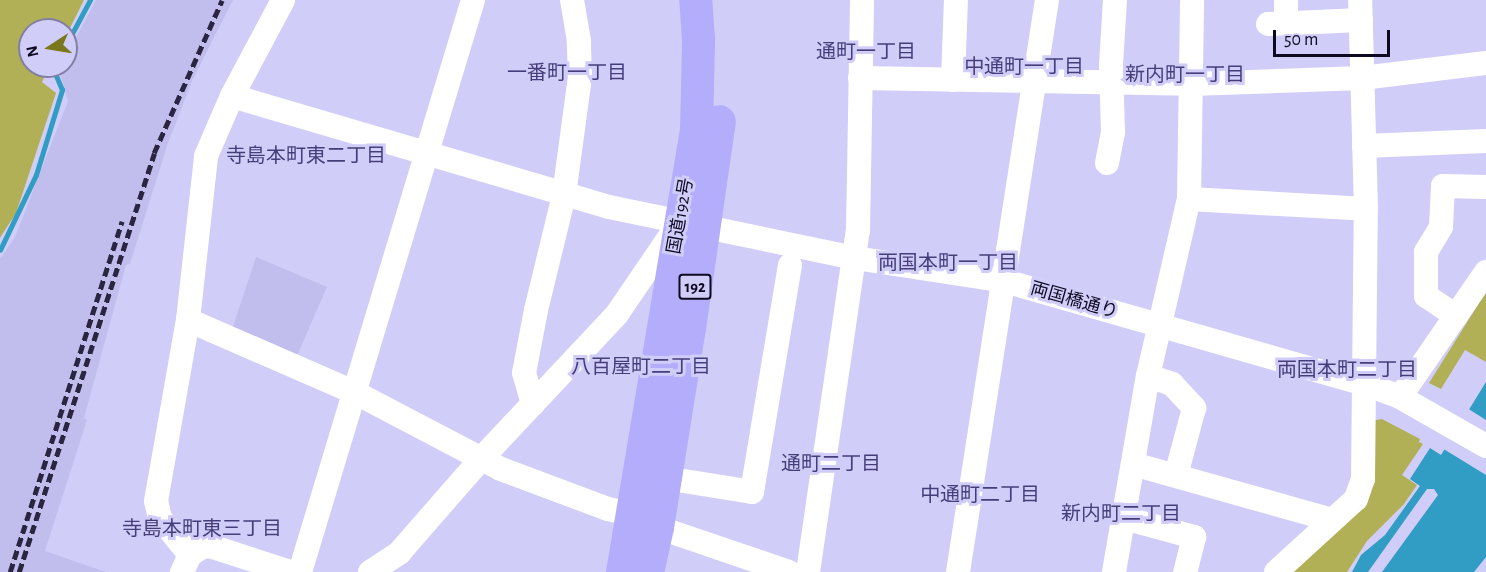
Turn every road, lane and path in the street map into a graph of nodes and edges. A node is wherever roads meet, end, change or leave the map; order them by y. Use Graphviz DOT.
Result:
graph roads {
  1 [pos="283,0"];
  2 [pos="572,0"];
  3 [pos="695,0"];
  4 [pos="716,0"];
  5 [pos="862,0"];
  6 [pos="956,0"];
  7 [pos="1047,0"];
  8 [pos="1115,0"];
  9 [pos="1192,0"];
  10 [pos="479,2"];
  11 [pos="1360,10"];
  12 [pos="1280,16"];
  13 [pos="1486,63"];
  14 [pos="860,78"];
  15 [pos="1362,78"];
  16 [pos="954,80"];
  17 [pos="1035,82"];
  18 [pos="1113,84"];
  19 [pos="1191,84"];
  20 [pos="232,96"];
  21 [pos="1486,141"];
  22 [pos="1364,146"];
  23 [pos="425,153"];
  24 [pos="1107,163"];
  25 [pos="1486,187"];
  26 [pos="564,195"];
  27 [pos="1189,199"];
  28 [pos="1366,209"];
  29 [pos="692,224"];
  30 [pos="855,258"];
  31 [pos="790,265"];
  32 [pos="1486,272"];
  33 [pos="1005,281"];
  34 [pos="1456,316"];
  35 [pos="188,320"];
  36 [pos="1159,325"];
  37 [pos="1148,376"];
  38 [pos="1365,384"];
  39 [pos="356,393"];
  40 [pos="1400,397"];
  41 [pos="533,404"];
  42 [pos="1486,446"];
  43 [pos="481,459"];
  44 [pos="1133,464"];
  45 [pos="1176,475"];
  46 [pos="665,478"];
  47 [pos="1124,518"];
  48 [pos="1332,520"];
  49 [pos="645,521"];
  50 [pos="186,564"];
  51 [pos="290,572"];
  52 [pos="300,572"];
  53 [pos="370,572"];
  54 [pos="622,572"];
  55 [pos="647,572"];
  56 [pos="789,572"];
  57 [pos="808,572"];
  58 [pos="958,572"];
  59 [pos="1114,572"];
  60 [pos="1185,572"];
  61 [pos="1276,572"];
  1 -- 20 [label="street"];
  2 -- 26 [label="street"];
  3 -- 29 [label="highway, 国道192号 / 192"];
  4 -- 29 [label="highway, 国道192号 / 192"];
  5 -- 14 [label="street"];
  6 -- 16 [label="street"];
  7 -- 17 [label="street"];
  8 -- 18 [label="street"];
  9 -- 19 [label="street"];
  10 -- 23 [label="street"];
  11 -- 12 [label="street"];
  11 -- 15 [label="street"];
  13 -- 15 [label="street"];
  14 -- 16 [label="street"];
  14 -- 30 [label="street"];
  15 -- 19 [label="street"];
  15 -- 22 [label="street"];
  16 -- 17 [label="street"];
  17 -- 18 [label="street"];
  17 -- 33 [label="street"];
  18 -- 19 [label="street"];
  18 -- 24 [label="street"];
  19 -- 27 [label="street"];
  20 -- 23 [label="street, 両国橋通り"];
  20 -- 35 [label="street"];
  21 -- 22 [label="street"];
  22 -- 28 [label="street"];
  23 -- 26 [label="street, 両国橋通り"];
  23 -- 39 [label="street"];
  25 -- 34 [label="street"];
  26 -- 29 [label="street, 両国橋通り"];
  26 -- 41 [label="street"];
  27 -- 28 [label="street"];
  27 -- 36 [label="street"];
  28 -- 38 [label="street"];
  29 -- 30 [label="street, 両国橋通り"];
  29 -- 41 [label="street"];
  29 -- 46 [label="highway, 国道192号 / 192"];
  29 -- 49 [label="highway, 国道192号 / 192"];
  30 -- 33 [label="street, 両国橋通り"];
  30 -- 57 [label="street"];
  31 -- 46 [label="street"];
  32 -- 34 [label="street"];
  33 -- 36 [label="street, 両国橋通り"];
  33 -- 58 [label="street"];
  34 -- 40 [label="street"];
  35 -- 39 [label="street"];
  35 -- 50 [label="street"];
  36 -- 37 [label="street"];
  36 -- 38 [label="street, 両国橋通り"];
  37 -- 44 [label="street"];
  37 -- 45 [label="street"];
  38 -- 40 [label="street, 両国橋通り"];
  38 -- 48 [label="street"];
  39 -- 43 [label="street"];
  39 -- 52 [label="street"];
  40 -- 42 [label="street, 両国橋通り"];
  41 -- 43 [label="street"];
  43 -- 49 [label="street"];
  43 -- 53 [label="street"];
  44 -- 45 [label="street"];
  44 -- 47 [label="street"];
  45 -- 48 [label="street"];
  46 -- 49 [label="highway, 国道192号 / 192"];
  47 -- 59 [label="street"];
  47 -- 60 [label="street"];
  48 -- 61 [label="street"];
  49 -- 54 [label="highway, 国道192号 / 192"];
  49 -- 55 [label="highway, 国道192号 / 192"];
  49 -- 56 [label="street"];
  50 -- 51 [label="street"];
}
